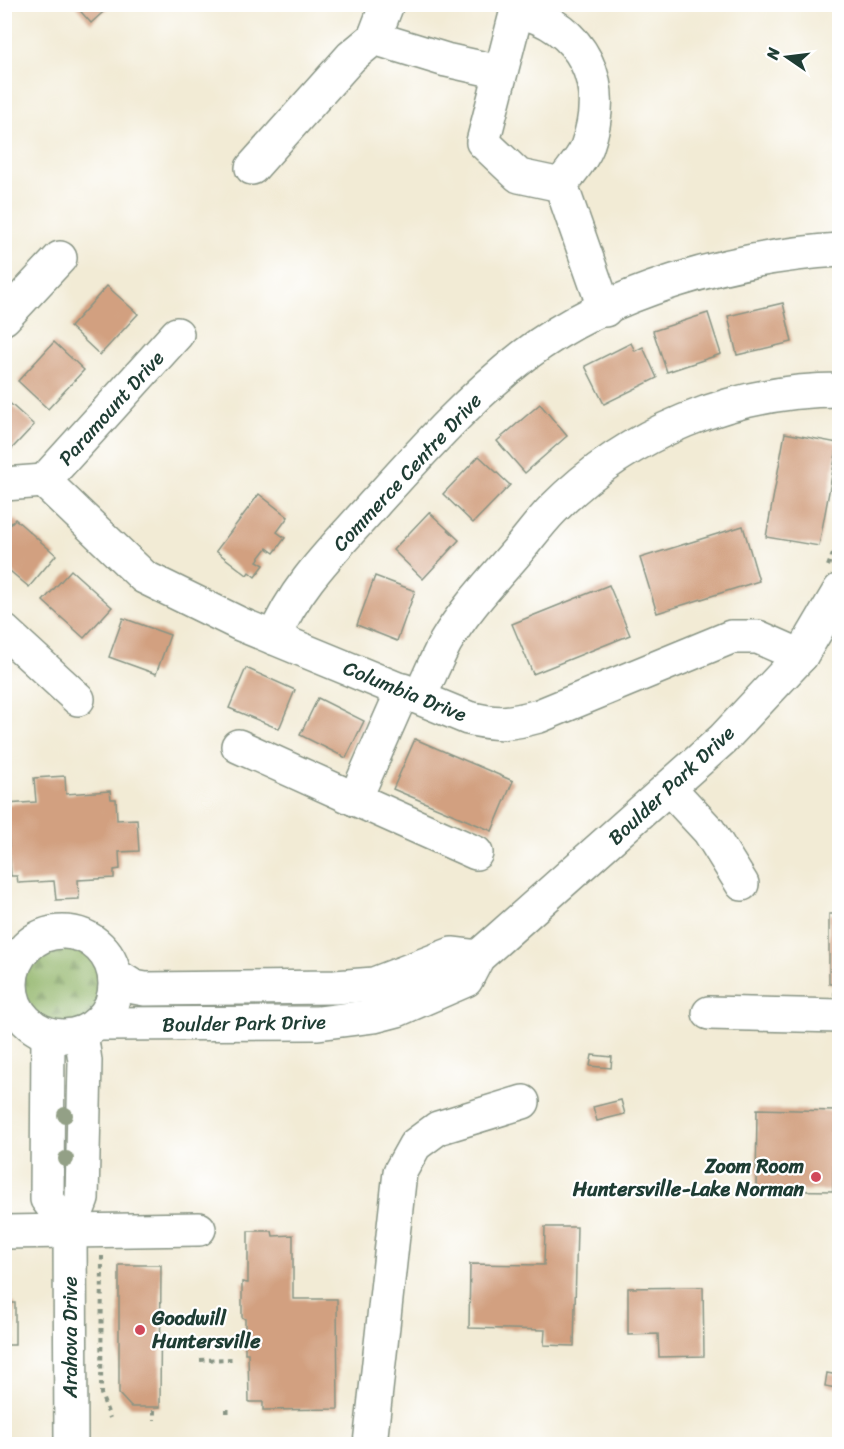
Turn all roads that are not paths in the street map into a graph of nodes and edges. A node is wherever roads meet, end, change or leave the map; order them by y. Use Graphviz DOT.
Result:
graph roads {
  1 [pos="387,4"];
  2 [pos="506,7"];
  3 [pos="374,38"];
  4 [pos="500,72"];
  5 [pos="252,168"];
  6 [pos="561,185"];
  7 [pos="840,250"];
  8 [pos="60,258"];
  9 [pos="604,310"];
  10 [pos="4,318"];
  11 [pos="177,334"];
  12 [pos="840,390"];
  13 [pos="44,482"];
  14 [pos="4,484"];
  15 [pos="840,590"];
  16 [pos="4,631"];
  17 [pos="274,638"];
  18 [pos="801,656"];
  19 [pos="411,693"];
  20 [pos="78,699"];
  21 [pos="238,746"];
  22 [pos="670,789"];
  23 [pos="355,799"];
  24 [pos="476,852"];
  25 [pos="742,884"];
  26 [pos="478,957"];
  27 [pos="115,975"];
  28 [pos="8,989"];
  29 [pos="709,1013"];
  30 [pos="840,1016"];
  31 [pos="89,1029"];
  32 [pos="29,1030"];
  33 [pos="523,1102"];
  34 [pos="199,1229"];
  35 [pos="70,1230"];
  36 [pos="4,1232"];
  37 [pos="71,1444"];
  38 [pos="370,1444"];
  1 -- 3 [label="street"];
  2 -- 4 [label="street"];
  2 -- 6 [label="street"];
  3 -- 4 [label="street"];
  3 -- 5 [label="street"];
  4 -- 6 [label="street"];
  6 -- 9 [label="street"];
  7 -- 9 [label="street, Commerce Centre Drive"];
  8 -- 10 [label="street"];
  9 -- 17 [label="street, Commerce Centre Drive"];
  11 -- 13 [label="street, Paramount Drive"];
  12 -- 19 [label="street"];
  13 -- 14 [label="street"];
  13 -- 17 [label="street, Columbia Drive"];
  15 -- 18 [label="street, Boulder Park Drive"];
  16 -- 20 [label="street"];
  17 -- 19 [label="street, Columbia Drive"];
  18 -- 19 [label="street, Columbia Drive"];
  18 -- 22 [label="street, Boulder Park Drive"];
  19 -- 23 [label="street"];
  21 -- 23 [label="street"];
  22 -- 25 [label="street"];
  22 -- 26 [label="street, Boulder Park Drive"];
  23 -- 24 [label="street"];
  26 -- 27 [label="street, Boulder Park Drive"];
  26 -- 31 [label="street, Boulder Park Drive"];
  27 -- 28 [label="street"];
  27 -- 31 [label="street"];
  28 -- 32 [label="street"];
  29 -- 30 [label="street"];
  31 -- 32 [label="street"];
  31 -- 35 [label="street, Arahova Drive"];
  32 -- 35 [label="street"];
  33 -- 38 [label="street"];
  34 -- 35 [label="street"];
  35 -- 36 [label="street"];
  35 -- 37 [label="street, Arahova Drive"];
}
